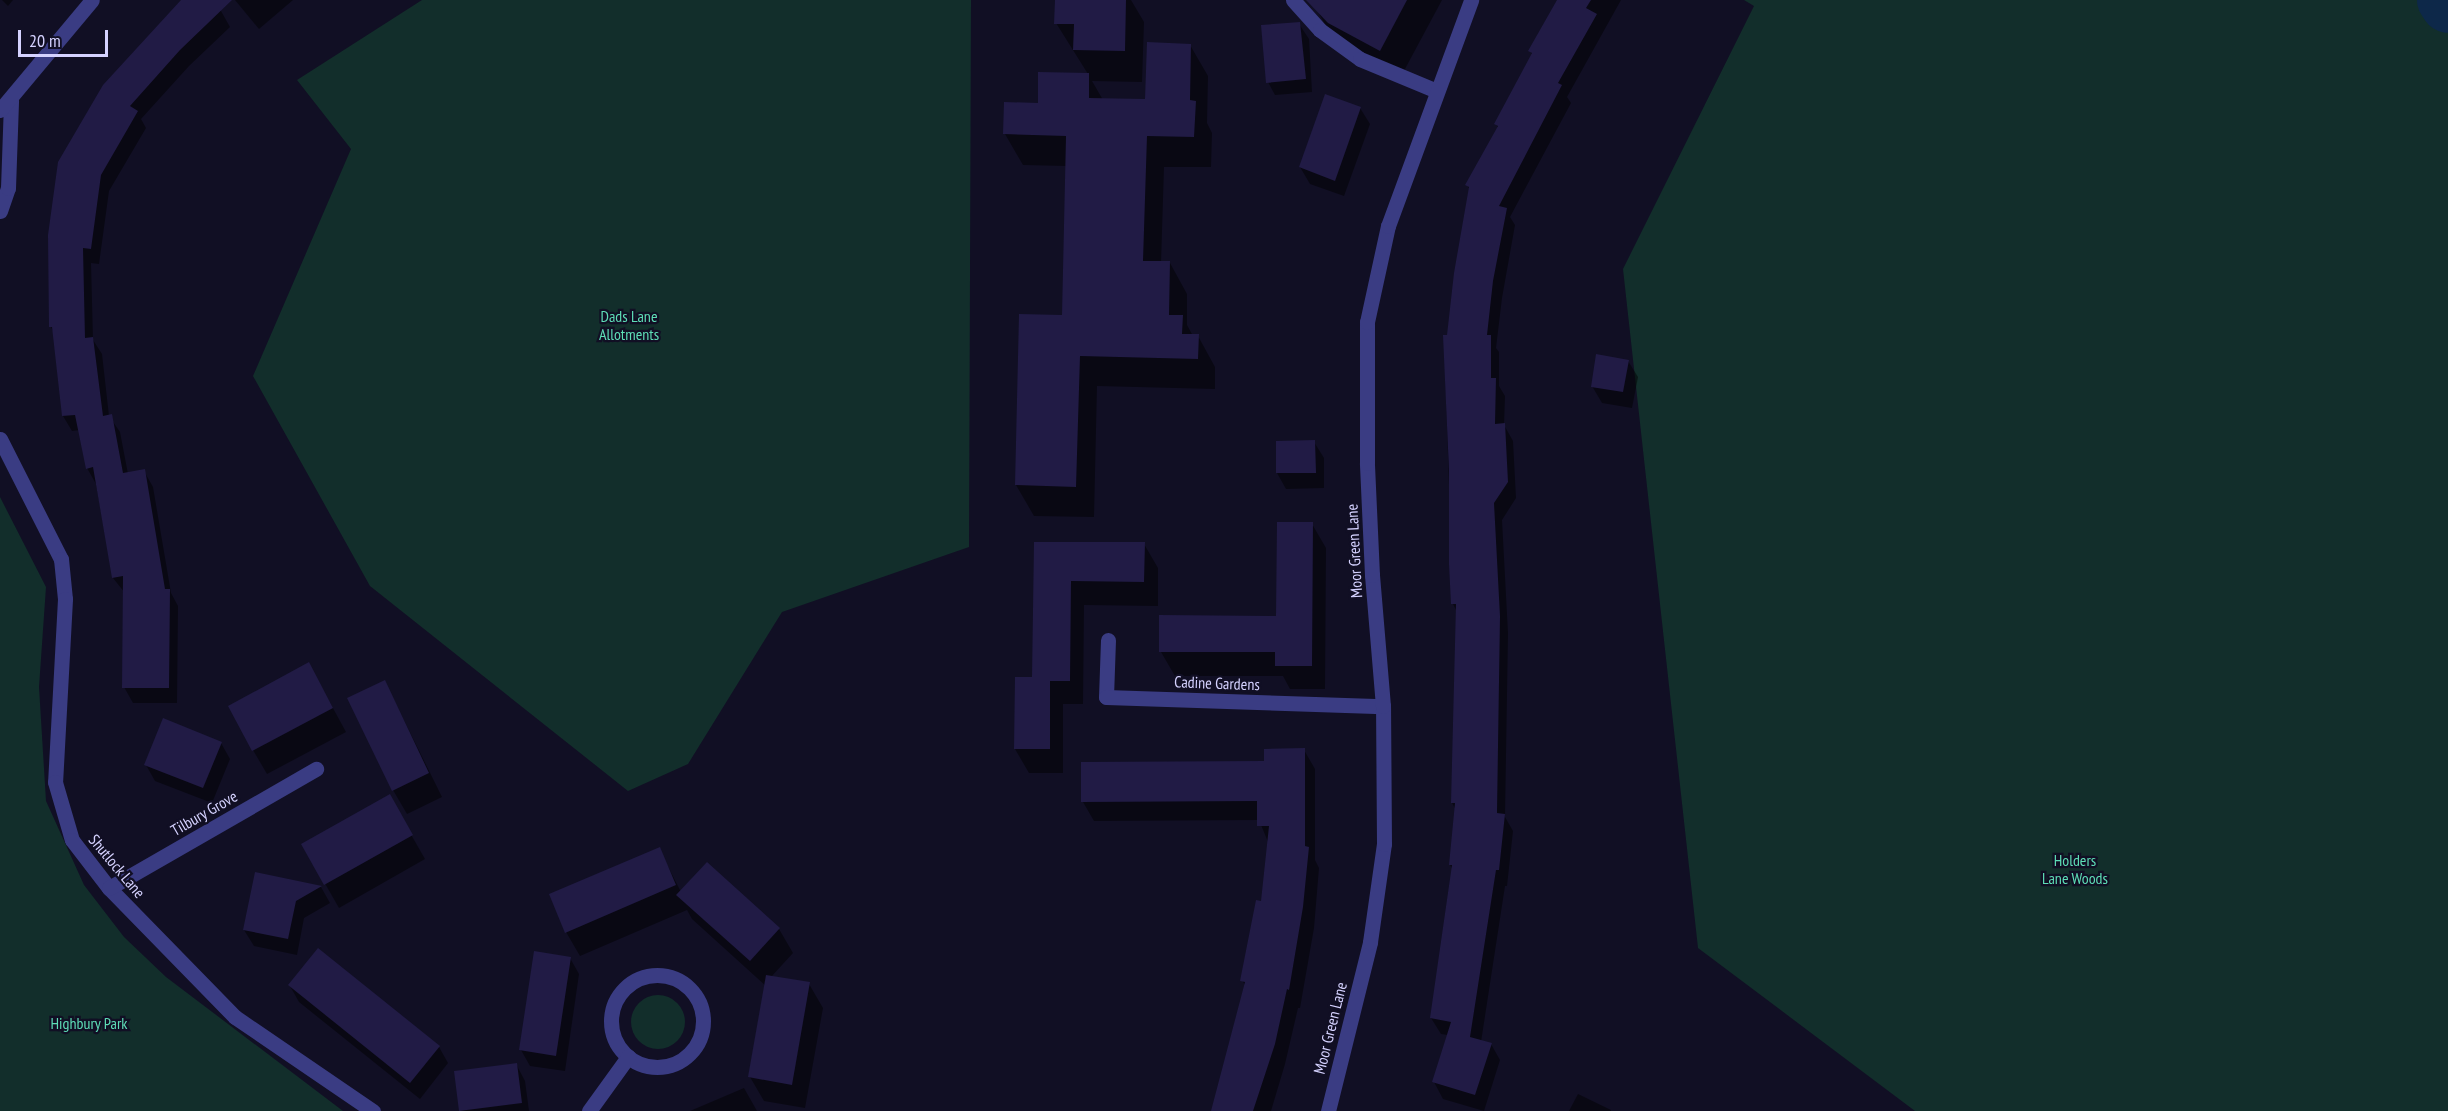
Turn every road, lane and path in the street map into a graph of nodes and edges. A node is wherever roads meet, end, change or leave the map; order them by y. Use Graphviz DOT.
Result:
graph roads {
  1 [pos="92,0"];
  2 [pos="1293,0"];
  3 [pos="1471,0"];
  4 [pos="1437,91"];
  5 [pos="5,105"];
  6 [pos="0,211"];
  7 [pos="0,440"];
  8 [pos="1108,640"];
  9 [pos="1383,706"];
  10 [pos="316,769"];
  11 [pos="109,888"];
  12 [pos="628,1057"];
  13 [pos="1331,1110"];
  14 [pos="373,1111"];
  15 [pos="589,1111"];
  1 -- 5 [label="street"];
  2 -- 4 [label="street"];
  3 -- 4 [label="street, Moor Green Lane"];
  4 -- 9 [label="street, Moor Green Lane"];
  5 -- 6 [label="street"];
  7 -- 11 [label="street, Shutlock Lane"];
  8 -- 9 [label="street, Cadine Gardens"];
  9 -- 13 [label="street, Moor Green Lane"];
  10 -- 11 [label="street, Tilbury Grove"];
  11 -- 14 [label="street, Shutlock Lane"];
  12 -- 12 [label="street"];
  12 -- 15 [label="street"];
}
